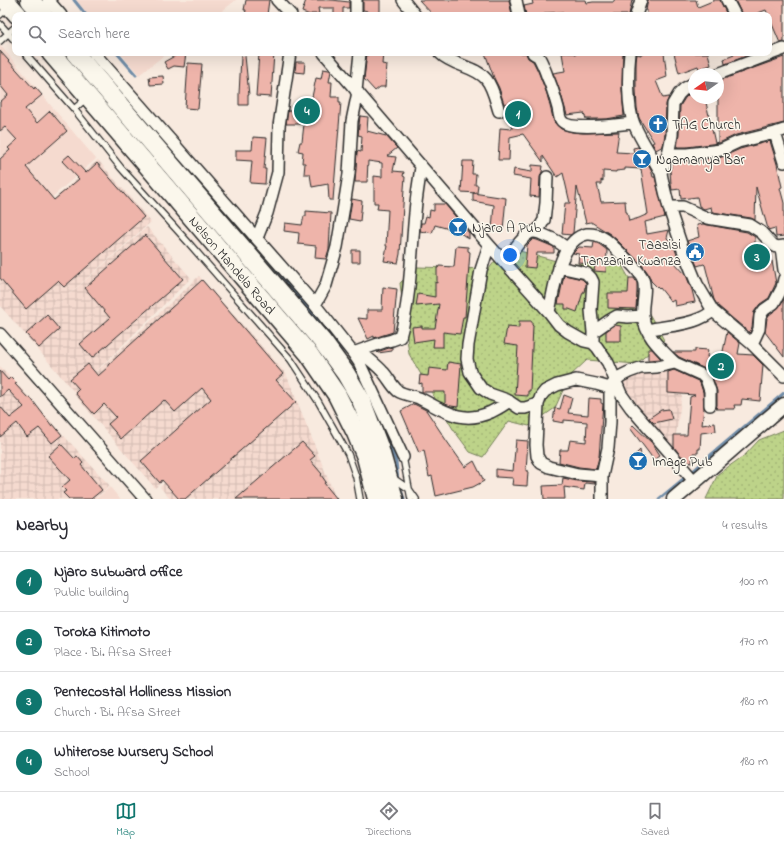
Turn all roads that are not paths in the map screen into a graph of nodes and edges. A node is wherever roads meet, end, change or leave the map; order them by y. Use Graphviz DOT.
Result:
graph roads {
  1 [pos="30,0"];
  2 [pos="48,0"];
  3 [pos="277,0"];
  4 [pos="356,0"];
  5 [pos="403,0"];
  6 [pos="516,0"];
  7 [pos="641,0"];
  8 [pos="727,0"];
  9 [pos="40,12"];
  10 [pos="58,12"];
  11 [pos="288,12"];
  12 [pos="356,12"];
  13 [pos="413,12"];
  14 [pos="518,12"];
  15 [pos="637,12"];
  16 [pos="733,12"];
  17 [pos="0,24"];
  18 [pos="12,30"];
  19 [pos="8,33"];
  20 [pos="12,38"];
  21 [pos="0,41"];
  22 [pos="784,49"];
  23 [pos="772,52"];
  24 [pos="28,56"];
  25 [pos="54,56"];
  26 [pos="78,56"];
  27 [pos="97,56"];
  28 [pos="290,56"];
  29 [pos="327,56"];
  30 [pos="360,56"];
  31 [pos="444,56"];
  32 [pos="537,56"];
  33 [pos="630,56"];
  34 [pos="753,57"];
  35 [pos="724,71"];
  36 [pos="688,86"];
  37 [pos="357,92"];
  38 [pos="88,97"];
  39 [pos="74,110"];
  40 [pos="499,111"];
  41 [pos="633,123"];
  42 [pos="779,131"];
  43 [pos="668,154"];
  44 [pos="784,162"];
  45 [pos="421,167"];
  46 [pos="661,173"];
  47 [pos="547,177"];
  48 [pos="669,208"];
  49 [pos="537,232"];
  50 [pos="257,238"];
  51 [pos="489,245"];
  52 [pos="783,246"];
  53 [pos="567,249"];
  54 [pos="505,262"];
  55 [pos="559,267"];
  56 [pos="784,270"];
  57 [pos="784,279"];
  58 [pos="315,305"];
  59 [pos="713,311"];
  60 [pos="549,312"];
  61 [pos="643,316"];
  62 [pos="647,330"];
  63 [pos="0,334"];
  64 [pos="593,337"];
  65 [pos="752,344"];
  66 [pos="356,352"];
  67 [pos="675,363"];
  68 [pos="784,376"];
  69 [pos="613,385"];
  70 [pos="509,401"];
  71 [pos="538,404"];
  72 [pos="710,405"];
  73 [pos="784,405"];
  74 [pos="357,456"];
  75 [pos="403,457"];
  76 [pos="387,475"];
  77 [pos="602,476"];
  78 [pos="695,482"];
  79 [pos="409,489"];
  80 [pos="145,499"];
  81 [pos="360,499"];
  82 [pos="378,499"];
  83 [pos="394,499"];
  84 [pos="411,499"];
  85 [pos="416,499"];
  86 [pos="602,499"];
  87 [pos="674,499"];
  1 -- 9 [label="main road"];
  2 -- 10 [label="street"];
  3 -- 11 [label="street"];
  4 -- 12 [label="street"];
  5 -- 13 [label="street"];
  6 -- 14 [label="street"];
  7 -- 15 [label="street"];
  8 -- 16 [label="street"];
  17 -- 19 [label="lane"];
  18 -- 19 [label="lane"];
  19 -- 20 [label="lane"];
  19 -- 21 [label="lane"];
  22 -- 23 [label="street"];
  24 -- 39 [label="lane"];
  25 -- 38 [label="main road, Nelson Mandela Road"];
  26 -- 76 [label="main road, Nelson Mandela Road"];
  27 -- 50 [label="street"];
  28 -- 50 [label="street"];
  29 -- 37 [label="street"];
  30 -- 37 [label="street"];
  31 -- 40 [label="street"];
  32 -- 41 [label="street"];
  33 -- 41 [label="street"];
  34 -- 35 [label="street"];
  36 -- 43 [label="street"];
  37 -- 45 [label="street"];
  37 -- 58 [label="street"];
  38 -- 39 [label="lane"];
  38 -- 74 [label="main road, Nelson Mandela Road"];
  39 -- 74 [label="lane"];
  41 -- 46 [label="street"];
  42 -- 43 [label="street"];
  42 -- 44 [label="street"];
  43 -- 46 [label="street"];
  45 -- 51 [label="street"];
  45 -- 66 [label="street"];
  46 -- 48 [label="street"];
  47 -- 49 [label="street"];
  48 -- 52 [label="street"];
  48 -- 59 [label="street"];
  49 -- 53 [label="street"];
  49 -- 54 [label="street"];
  50 -- 58 [label="street"];
  51 -- 54 [label="street"];
  51 -- 70 [label="street"];
  52 -- 56 [label="street"];
  53 -- 55 [label="street"];
  53 -- 61 [label="street"];
  54 -- 60 [label="street"];
  55 -- 60 [label="street"];
  55 -- 64 [label="street"];
  57 -- 65 [label="street"];
  58 -- 66 [label="street"];
  59 -- 62 [label="street"];
  59 -- 65 [label="street"];
  60 -- 64 [label="street"];
  61 -- 62 [label="street"];
  61 -- 64 [label="street"];
  62 -- 67 [label="street"];
  63 -- 80 [label="street"];
  64 -- 69 [label="street"];
  65 -- 68 [label="street"];
  66 -- 70 [label="street"];
  66 -- 75 [label="street"];
  67 -- 69 [label="street"];
  67 -- 72 [label="street"];
  69 -- 71 [label="street"];
  69 -- 77 [label="street"];
  69 -- 78 [label="street"];
  70 -- 71 [label="street"];
  71 -- 77 [label="street"];
  73 -- 78 [label="street"];
  74 -- 81 [label="lane"];
  74 -- 82 [label="main road, Nelson Mandela Road"];
  75 -- 79 [label="lane"];
  76 -- 79 [label="lane"];
  76 -- 83 [label="main road, Nelson Mandela Road"];
  77 -- 86 [label="street"];
  78 -- 87 [label="street"];
  79 -- 84 [label="lane"];
  79 -- 85 [label="lane"];
}
